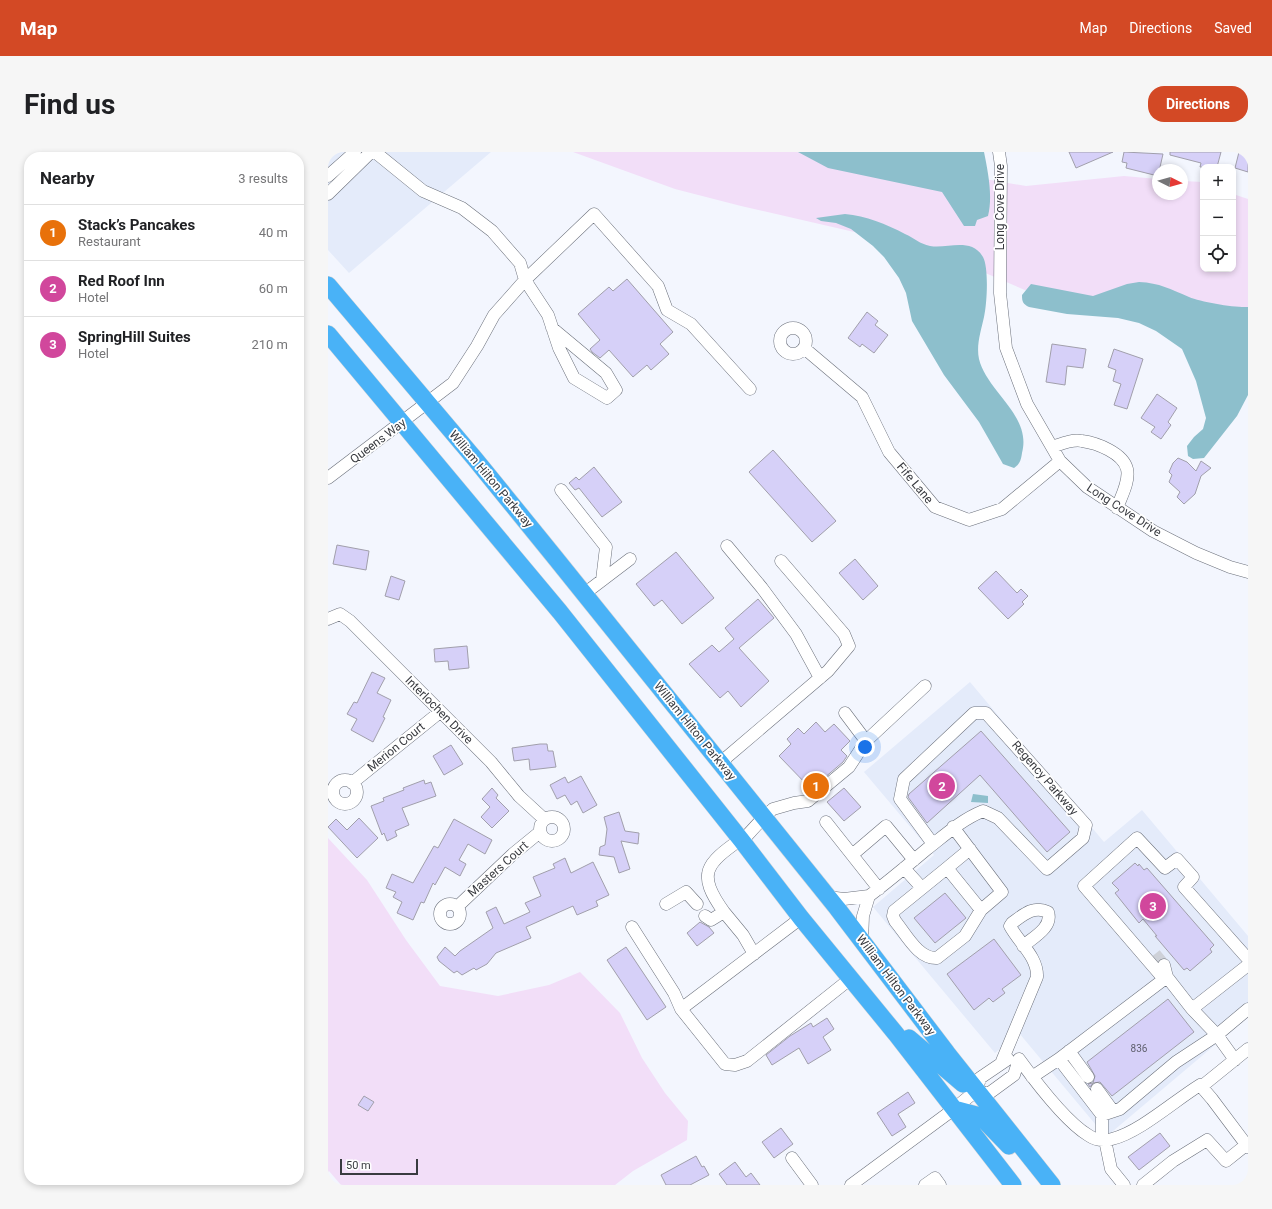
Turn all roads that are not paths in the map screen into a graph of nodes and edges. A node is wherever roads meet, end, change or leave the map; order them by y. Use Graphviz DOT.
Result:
graph roads {
  1 [pos="355,152"];
  2 [pos="371,152"];
  3 [pos="375,152"];
  4 [pos="999,152"];
  5 [pos="328,176"];
  6 [pos="328,194"];
  7 [pos="525,280"];
  8 [pos="328,285"];
  9 [pos="552,328"];
  10 [pos="328,334"];
  11 [pos="804,348"];
  12 [pos="750,389"];
  13 [pos="427,403"];
  14 [pos="402,423"];
  15 [pos="1052,447"];
  16 [pos="1060,461"];
  17 [pos="328,478"];
  18 [pos="561,490"];
  19 [pos="1117,508"];
  20 [pos="727,546"];
  21 [pos="630,559"];
  22 [pos="781,561"];
  23 [pos="1248,572"];
  24 [pos="602,580"];
  25 [pos="584,594"];
  26 [pos="328,619"];
  27 [pos="820,678"];
  28 [pos="925,686"];
  29 [pos="440,712"];
  30 [pos="845,713"];
  31 [pos="866,741"];
  32 [pos="722,765"];
  33 [pos="352,783"];
  34 [pos="764,816"];
  35 [pos="544,819"];
  36 [pos="826,822"];
  37 [pos="953,827"];
  38 [pos="540,832"];
  39 [pos="741,840"];
  40 [pos="933,844"];
  41 [pos="970,849"];
  42 [pos="852,855"];
  43 [pos="914,860"];
  44 [pos="904,868"];
  45 [pos="947,868"];
  46 [pos="922,888"];
  47 [pos="874,892"];
  48 [pos="711,894"];
  49 [pos="828,897"];
  50 [pos="666,904"];
  51 [pos="457,907"];
  52 [pos="981,910"];
  53 [pos="724,912"];
  54 [pos="704,916"];
  55 [pos="801,918"];
  56 [pos="632,927"];
  57 [pos="862,941"];
  58 [pos="1023,946"];
  59 [pos="1140,951"];
  60 [pos="754,954"];
  61 [pos="1155,954"];
  62 [pos="1248,959"];
  63 [pos="1248,965"];
  64 [pos="1165,974"];
  65 [pos="850,979"];
  66 [pos="874,1008"];
  67 [pos="681,1009"];
  68 [pos="1192,1009"];
  69 [pos="1248,1009"];
  70 [pos="1217,1035"];
  71 [pos="1248,1049"];
  72 [pos="1069,1051"];
  73 [pos="1019,1059"];
  74 [pos="1059,1059"];
  75 [pos="1234,1060"];
  76 [pos="1002,1061"];
  77 [pos="1032,1077"];
  78 [pos="1088,1077"];
  79 [pos="1202,1087"];
  80 [pos="1096,1089"];
  81 [pos="977,1090"];
  82 [pos="954,1109"];
  83 [pos="1108,1113"];
  84 [pos="1103,1140"];
  85 [pos="1247,1146"];
  86 [pos="792,1158"];
  87 [pos="812,1185"];
  88 [pos="850,1185"];
  89 [pos="925,1185"];
  90 [pos="940,1185"];
  91 [pos="1012,1185"];
  92 [pos="1047,1185"];
  93 [pos="1052,1185"];
  94 [pos="1124,1185"];
  95 [pos="1143,1185"];
  1 -- 5 [label="street"];
  2 -- 6 [label="street"];
  3 -- 7 [label="street"];
  4 -- 15 [label="street, Long Cove Drive"];
  7 -- 9 [label="street"];
  7 -- 12 [label="street, Queens Way"];
  7 -- 13 [label="street, Queens Way"];
  8 -- 13 [label="highway, William Hilton Parkway"];
  9 -- 9 [label="street"];
  10 -- 14 [label="highway"];
  11 -- 16 [label="street, Fife Lane"];
  13 -- 14 [label="street, Queens Way"];
  13 -- 25 [label="highway, William Hilton Parkway"];
  14 -- 17 [label="street, Queens Way"];
  14 -- 39 [label="highway"];
  15 -- 16 [label="street, Long Cove Drive"];
  15 -- 19 [label="street"];
  16 -- 19 [label="street, Long Cove Drive"];
  18 -- 24 [label="street"];
  19 -- 23 [label="street, Long Cove Drive"];
  20 -- 27 [label="street"];
  21 -- 24 [label="street"];
  22 -- 27 [label="street"];
  24 -- 25 [label="street"];
  25 -- 32 [label="highway, William Hilton Parkway"];
  26 -- 29 [label="street, Interlochen Drive"];
  27 -- 32 [label="street"];
  28 -- 31 [label="street"];
  29 -- 33 [label="street, Merion Court"];
  29 -- 35 [label="street, Interlochen Drive"];
  30 -- 31 [label="street"];
  31 -- 34 [label="street"];
  32 -- 34 [label="highway, William Hilton Parkway"];
  34 -- 39 [label="street"];
  34 -- 49 [label="highway, William Hilton Parkway"];
  35 -- 38 [label="street"];
  35 -- 38 [label="street"];
  36 -- 42 [label="street"];
  37 -- 40 [label="street, Regency Parkway"];
  37 -- 40 [label="street, Regency Parkway"];
  37 -- 41 [label="street"];
  38 -- 51 [label="street, Masters Court"];
  39 -- 48 [label="street"];
  39 -- 55 [label="highway"];
  40 -- 43 [label="street, Regency Parkway"];
  41 -- 45 [label="street"];
  41 -- 52 [label="street"];
  42 -- 43 [label="street"];
  42 -- 47 [label="street"];
  43 -- 44 [label="street, Regency Parkway"];
  44 -- 46 [label="street"];
  44 -- 47 [label="street, Regency Parkway"];
  45 -- 46 [label="street"];
  45 -- 52 [label="street"];
  46 -- 52 [label="street"];
  47 -- 49 [label="street"];
  47 -- 57 [label="street"];
  48 -- 50 [label="street"];
  48 -- 53 [label="street"];
  49 -- 57 [label="highway, William Hilton Parkway"];
  53 -- 54 [label="street"];
  53 -- 60 [label="street"];
  55 -- 60 [label="street"];
  55 -- 65 [label="highway"];
  56 -- 67 [label="street"];
  57 -- 81 [label="highway, William Hilton Parkway"];
  58 -- 76 [label="street"];
  59 -- 61 [label="street"];
  59 -- 62 [label="street"];
  59 -- 64 [label="street"];
  60 -- 67 [label="street"];
  63 -- 68 [label="street"];
  64 -- 68 [label="street"];
  64 -- 72 [label="street"];
  65 -- 66 [label="highway"];
  65 -- 67 [label="street"];
  66 -- 81 [label="highway"];
  66 -- 82 [label="highway"];
  68 -- 70 [label="street"];
  69 -- 70 [label="street"];
  70 -- 75 [label="street"];
  70 -- 83 [label="street"];
  71 -- 75 [label="street"];
  72 -- 74 [label="street"];
  72 -- 78 [label="street"];
  73 -- 76 [label="street"];
  73 -- 77 [label="street"];
  73 -- 81 [label="street"];
  74 -- 77 [label="street"];
  74 -- 83 [label="street"];
  75 -- 79 [label="street"];
  76 -- 81 [label="street"];
  77 -- 84 [label="street"];
  79 -- 84 [label="street"];
  79 -- 85 [label="street"];
  80 -- 83 [label="street"];
  81 -- 82 [label="street"];
  81 -- 93 [label="highway, William Hilton Parkway"];
  82 -- 88 [label="street"];
  82 -- 91 [label="highway"];
  82 -- 92 [label="highway"];
  83 -- 84 [label="street"];
  84 -- 94 [label="street"];
  85 -- 95 [label="street"];
  86 -- 87 [label="street"];
  89 -- 90 [label="street"];
}
